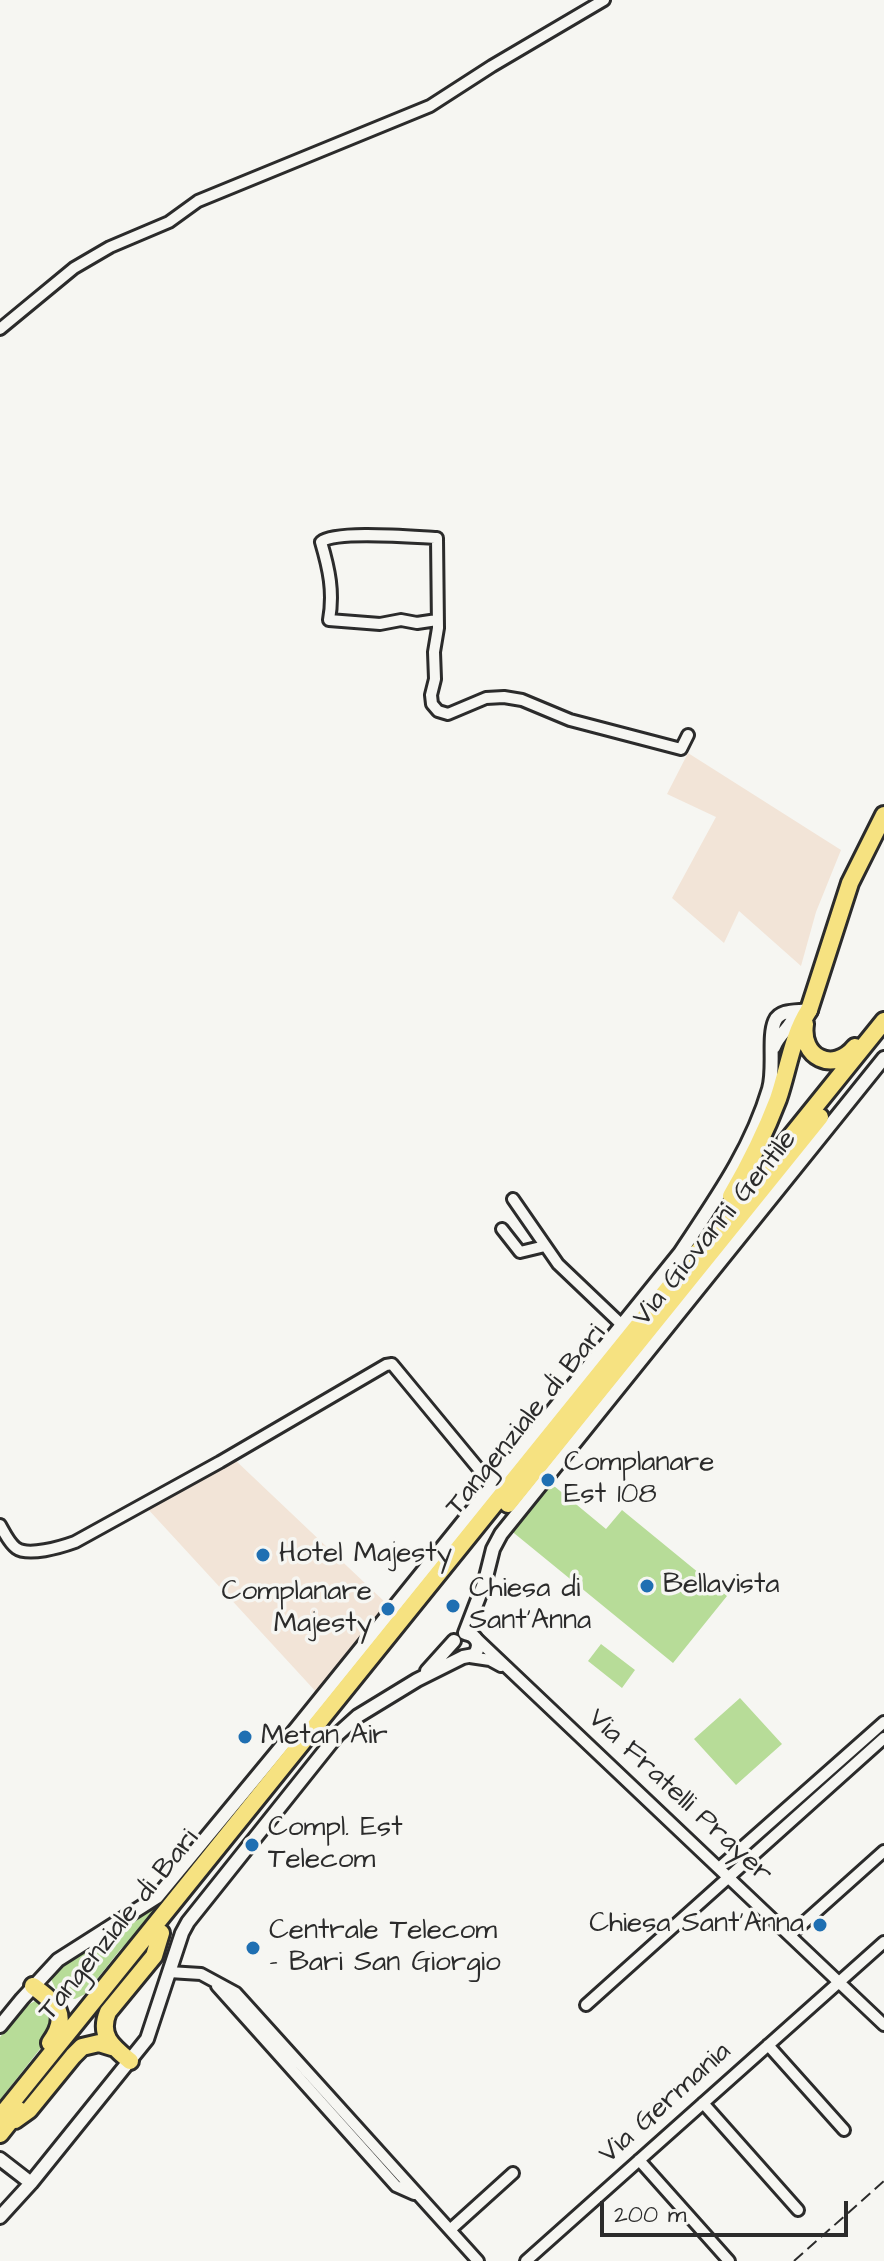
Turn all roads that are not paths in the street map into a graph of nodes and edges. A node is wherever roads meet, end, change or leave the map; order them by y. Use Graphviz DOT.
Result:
graph roads {
  1 [pos="604,0"];
  2 [pos="0,329"];
  3 [pos="437,620"];
  4 [pos="688,735"];
  5 [pos="884,815"];
  6 [pos="802,1011"];
  7 [pos="884,1013"];
  8 [pos="884,1021"];
  9 [pos="884,1038"];
  10 [pos="884,1058"];
  11 [pos="513,1199"];
  12 [pos="502,1229"];
  13 [pos="703,1244"];
  14 [pos="545,1246"];
  15 [pos="622,1325"];
  16 [pos="492,1485"];
  17 [pos="0,1525"];
  18 [pos="465,1638"];
  19 [pos="467,1657"];
  20 [pos="509,1672"];
  21 [pos="417,1680"];
  22 [pos="884,1722"];
  23 [pos="884,1738"];
  24 [pos="860,1752"];
  25 [pos="848,1761"];
  26 [pos="884,1851"];
  27 [pos="719,1868"];
  28 [pos="728,1876"];
  29 [pos="156,1931"];
  30 [pos="790,1935"];
  31 [pos="884,1942"];
  32 [pos="169,1972"];
  33 [pos="839,1982"];
  34 [pos="33,1986"];
  35 [pos="51,2000"];
  36 [pos="586,2005"];
  37 [pos="884,2025"];
  38 [pos="0,2026"];
  39 [pos="768,2045"];
  40 [pos="112,2047"];
  41 [pos="130,2061"];
  42 [pos="703,2103"];
  43 [pos="1,2123"];
  44 [pos="844,2130"];
  45 [pos="639,2160"];
  46 [pos="3,2161"];
  47 [pos="513,2173"];
  48 [pos="31,2183"];
  49 [pos="798,2210"];
  50 [pos="0,2217"];
  51 [pos="451,2229"];
  52 [pos="478,2261"];
  53 [pos="526,2261"];
  54 [pos="729,2261"];
  1 -- 2 [label="street"];
  3 -- 3 [label="street"];
  3 -- 4 [label="street"];
  5 -- 6 [label="main road"];
  6 -- 7 [label="main road"];
  6 -- 13 [label="main road"];
  6 -- 15 [label="street"];
  8 -- 13 [label="main road, Tangenziale di Bari"];
  9 -- 29 [label="main road, Tangenziale di Bari"];
  10 -- 18 [label="street, Via Giovanni Gentile"];
  11 -- 14 [label="street"];
  12 -- 14 [label="street"];
  13 -- 29 [label="main road, Tangenziale di Bari"];
  14 -- 15 [label="street"];
  15 -- 16 [label="street"];
  16 -- 17 [label="street"];
  16 -- 34 [label="street"];
  18 -- 19 [label="street"];
  18 -- 19 [label="street, Via Giovanni Gentile"];
  18 -- 20 [label="street, Via Fratelli Prayer"];
  18 -- 21 [label="street"];
  19 -- 20 [label="street"];
  19 -- 21 [label="street"];
  20 -- 27 [label="street, Via Fratelli Prayer"];
  21 -- 32 [label="street"];
  22 -- 24 [label="street"];
  23 -- 24 [label="street"];
  24 -- 25 [label="street"];
  25 -- 27 [label="street"];
  25 -- 28 [label="street"];
  26 -- 30 [label="street"];
  27 -- 28 [label="street, Via Fratelli Prayer"];
  28 -- 30 [label="street, Via Fratelli Prayer"];
  28 -- 36 [label="street"];
  29 -- 35 [label="main road"];
  29 -- 40 [label="main road"];
  29 -- 43 [label="main road, Tangenziale di Bari"];
  30 -- 33 [label="street, Via Fratelli Prayer"];
  31 -- 33 [label="street, Via Germania"];
  32 -- 41 [label="street"];
  32 -- 51 [label="street"];
  33 -- 37 [label="street, Via Fratelli Prayer"];
  33 -- 39 [label="street, Via Germania"];
  34 -- 35 [label="main road"];
  34 -- 38 [label="street"];
  35 -- 43 [label="main road"];
  39 -- 42 [label="street, Via Germania"];
  39 -- 44 [label="street"];
  40 -- 41 [label="main road"];
  40 -- 43 [label="main road"];
  41 -- 48 [label="street"];
  42 -- 45 [label="street, Via Germania"];
  42 -- 49 [label="street"];
  45 -- 53 [label="street, Via Germania"];
  45 -- 54 [label="street"];
  46 -- 48 [label="street"];
  47 -- 51 [label="street"];
  48 -- 50 [label="street"];
  51 -- 52 [label="street"];
}
